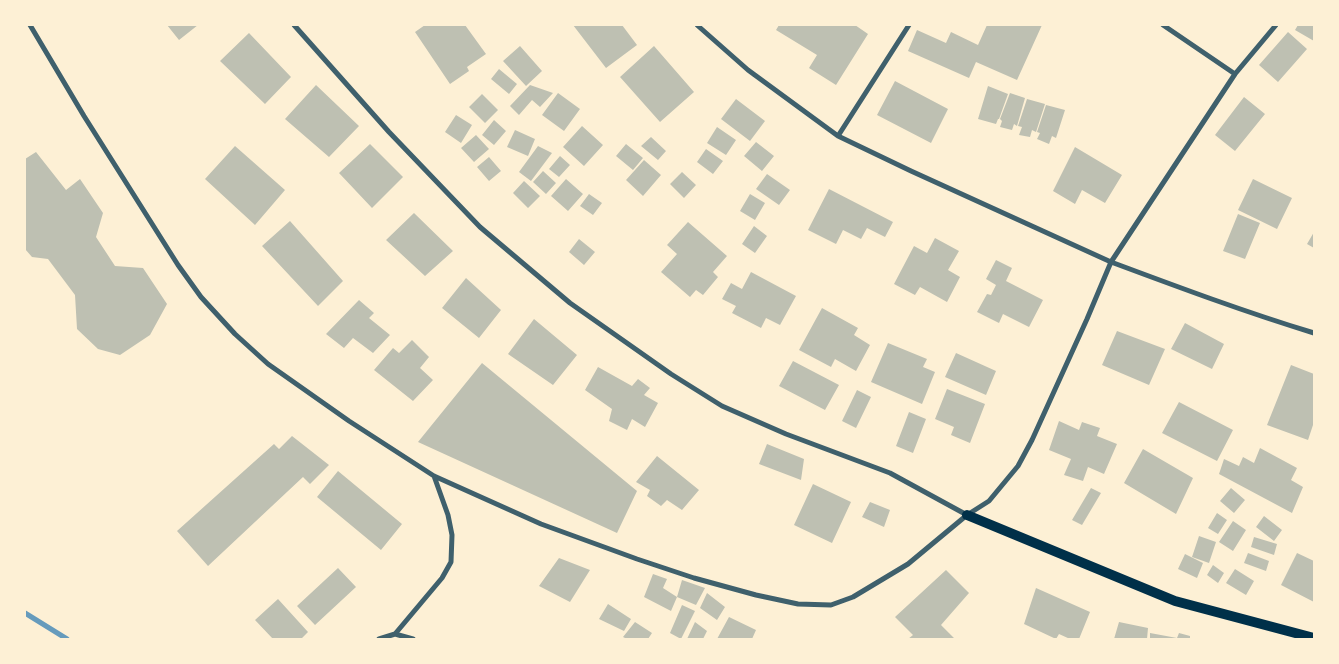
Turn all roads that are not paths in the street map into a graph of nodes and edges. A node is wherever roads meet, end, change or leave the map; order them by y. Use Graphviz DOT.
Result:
graph roads {
  1 [pos="30,25"];
  2 [pos="294,25"];
  3 [pos="697,25"];
  4 [pos="908,25"];
  5 [pos="1163,25"];
  6 [pos="1276,25"];
  7 [pos="1235,74"];
  8 [pos="838,136"];
  9 [pos="1111,262"];
  10 [pos="1314,333"];
  11 [pos="434,476"];
  12 [pos="967,515"];
  13 [pos="395,634"];
  14 [pos="1314,638"];
  15 [pos="379,639"];
  16 [pos="413,639"];
  1 -- 11 [label="street"];
  2 -- 12 [label="street"];
  3 -- 8 [label="street"];
  4 -- 8 [label="street"];
  5 -- 7 [label="street"];
  6 -- 7 [label="street"];
  7 -- 9 [label="street"];
  8 -- 9 [label="street"];
  9 -- 10 [label="street"];
  9 -- 12 [label="street"];
  11 -- 12 [label="street"];
  11 -- 13 [label="street"];
  12 -- 14 [label="main road"];
  13 -- 15 [label="street"];
  13 -- 16 [label="street"];
}
